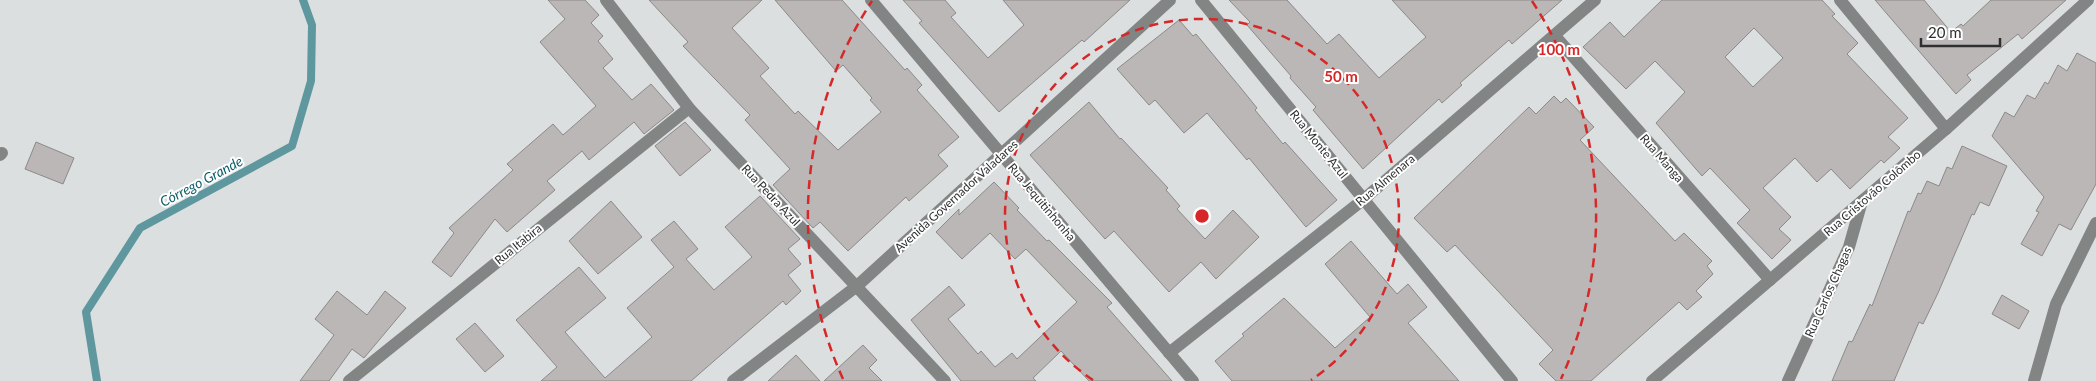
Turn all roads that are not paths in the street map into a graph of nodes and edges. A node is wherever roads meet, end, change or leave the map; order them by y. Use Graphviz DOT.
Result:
graph roads {
  1 [pos="606,0"];
  2 [pos="872,0"];
  3 [pos="1170,0"];
  4 [pos="1201,0"];
  5 [pos="1595,0"];
  6 [pos="1840,0"];
  7 [pos="2088,0"];
  8 [pos="1555,36"];
  9 [pos="689,108"];
  10 [pos="1946,129"];
  11 [pos="1002,153"];
  12 [pos="1364,198"];
  13 [pos="1862,201"];
  14 [pos="2096,223"];
  15 [pos="1770,280"];
  16 [pos="857,286"];
  17 [pos="1169,353"];
  18 [pos="349,381"];
  19 [pos="733,381"];
  20 [pos="945,381"];
  21 [pos="1193,381"];
  22 [pos="1512,381"];
  23 [pos="1652,381"];
  24 [pos="1788,381"];
  25 [pos="2034,381"];
  1 -- 9 [label="street, Rua Pedra Azul"];
  2 -- 11 [label="street, Rua Jequitinhonha"];
  3 -- 11 [label="street, Avenida Governador Valadares"];
  4 -- 12 [label="street, Rua Monte Azul"];
  5 -- 8 [label="street, Rua Almenara"];
  6 -- 10 [label="street"];
  7 -- 10 [label="street, Rua Cristovão Colômbo"];
  8 -- 12 [label="street, Rua Almenara"];
  8 -- 15 [label="street, Rua Manga"];
  9 -- 16 [label="street, Rua Pedra Azul"];
  9 -- 18 [label="street, Rua Itabira"];
  10 -- 13 [label="street, Rua Cristovão Colômbo"];
  11 -- 16 [label="street, Avenida Governador Valadares"];
  11 -- 17 [label="street, Rua Jequitinhonha"];
  12 -- 17 [label="street, Rua Almenara"];
  12 -- 22 [label="street, Rua Monte Azul"];
  13 -- 15 [label="street, Rua Cristovão Colômbo"];
  13 -- 24 [label="street, Rua Carlos Chagas"];
  14 -- 25 [label="street"];
  15 -- 23 [label="street, Rua Cristovão Colômbo"];
  16 -- 19 [label="street, Avenida Governador Valadares"];
  16 -- 20 [label="street, Rua Pedra Azul"];
  17 -- 21 [label="street, Rua Jequitinhonha"];
}
